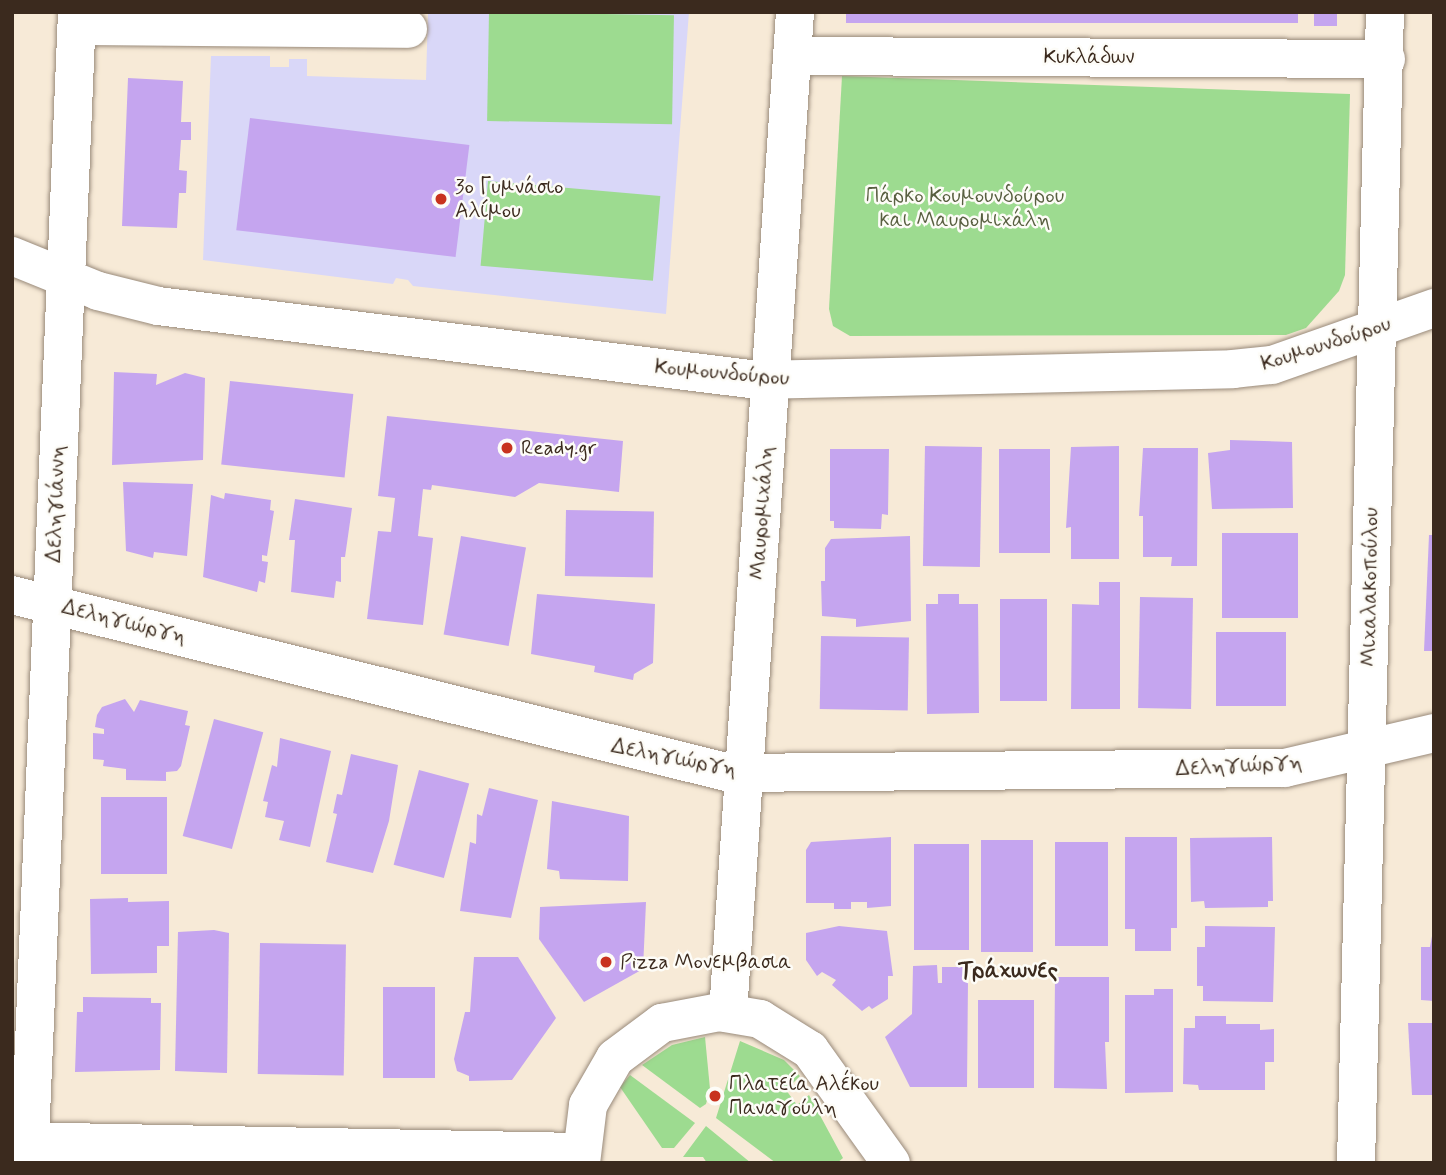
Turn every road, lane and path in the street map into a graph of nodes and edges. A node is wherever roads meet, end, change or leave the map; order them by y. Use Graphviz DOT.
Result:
graph roads {
  1 [pos="795,12"];
  2 [pos="1385,12"];
  3 [pos="77,19"];
  4 [pos="408,29"];
  5 [pos="792,56"];
  6 [pos="1386,59"];
  7 [pos="12,256"];
  8 [pos="66,277"];
  9 [pos="1434,308"];
  10 [pos="1376,328"];
  11 [pos="771,380"];
  12 [pos="12,595"];
  13 [pos="52,604"];
  14 [pos="1434,733"];
  15 [pos="1367,751"];
  16 [pos="744,772"];
  17 [pos="728,1013"];
  18 [pos="23,1148"];
  19 [pos="581,1157"];
  20 [pos="891,1163"];
  21 [pos="1356,1163"];
  1 -- 5 [label="street, Μαυρομιχάλη"];
  2 -- 6 [label="street, Μιχαλακοπούλου"];
  3 -- 4 [label="street"];
  3 -- 8 [label="street, Δεληγιάννη"];
  5 -- 6 [label="street, Κυκλάδων"];
  5 -- 11 [label="street, Μαυρομιχάλη"];
  6 -- 10 [label="street, Μιχαλακοπούλου"];
  7 -- 8 [label="street, Κουμουνδούρου"];
  8 -- 11 [label="street, Κουμουνδούρου"];
  8 -- 13 [label="street, Δεληγιάννη"];
  9 -- 10 [label="street, Κουμουνδούρου"];
  10 -- 11 [label="street, Κουμουνδούρου"];
  10 -- 15 [label="street, Μιχαλακοπούλου"];
  11 -- 16 [label="street, Μαυρομιχάλη"];
  12 -- 13 [label="street, Δεληγιώργη"];
  13 -- 16 [label="street, Δεληγιώργη"];
  13 -- 18 [label="street, Δεληγιάννη"];
  14 -- 15 [label="street, Δεληγιώργη"];
  15 -- 16 [label="street, Δεληγιώργη"];
  15 -- 21 [label="street, Μιχαλακοπούλου"];
  16 -- 17 [label="street, Μαυρομιχάλη"];
  17 -- 19 [label="street"];
  17 -- 20 [label="street"];
  18 -- 19 [label="street"];
}
